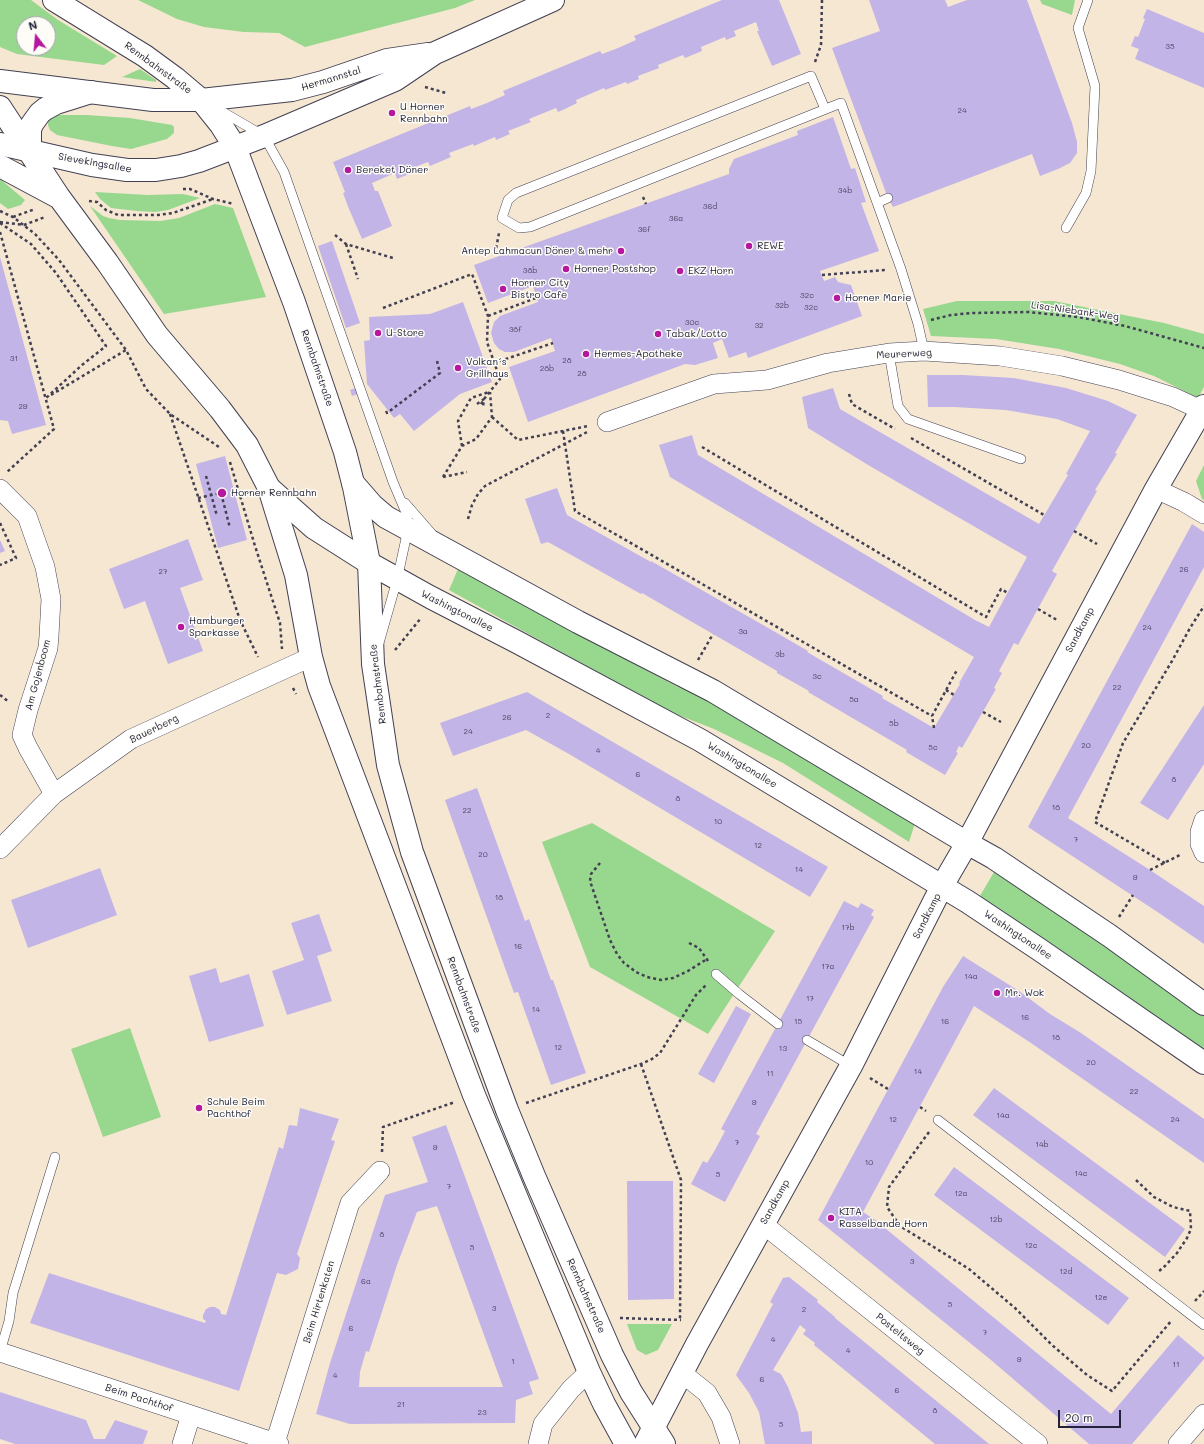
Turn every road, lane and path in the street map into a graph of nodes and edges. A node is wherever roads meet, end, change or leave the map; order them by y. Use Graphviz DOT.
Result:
graph roads {
  1 [pos="54,0"];
  2 [pos="553,0"];
  3 [pos="822,0"];
  4 [pos="1088,0"];
  5 [pos="435,53"];
  6 [pos="811,76"];
  7 [pos="0,81"];
  8 [pos="91,92"];
  9 [pos="200,100"];
  10 [pos="0,107"];
  11 [pos="825,109"];
  12 [pos="264,136"];
  13 [pos="0,144"];
  14 [pos="235,147"];
  15 [pos="30,151"];
  16 [pos="0,166"];
  17 [pos="190,189"];
  18 [pos="59,198"];
  19 [pos="888,198"];
  20 [pos="85,200"];
  21 [pos="877,203"];
  22 [pos="36,208"];
  23 [pos="0,211"];
  24 [pos="12,217"];
  25 [pos="45,217"];
  26 [pos="0,222"];
  27 [pos="24,225"];
  28 [pos="1066,228"];
  29 [pos="0,232"];
  30 [pos="335,235"];
  31 [pos="346,244"];
  32 [pos="393,258"];
  33 [pos="901,269"];
  34 [pos="822,275"];
  35 [pos="358,279"];
  36 [pos="536,298"];
  37 [pos="383,308"];
  38 [pos="488,316"];
  39 [pos="918,324"];
  40 [pos="553,343"];
  41 [pos="1204,348"];
  42 [pos="126,350"];
  43 [pos="924,352"];
  44 [pos="889,353"];
  45 [pos="437,361"];
  46 [pos="494,363"];
  47 [pos="490,392"];
  48 [pos="849,394"];
  49 [pos="45,399"];
  50 [pos="480,406"];
  51 [pos="1203,408"];
  52 [pos="387,413"];
  53 [pos="170,414"];
  54 [pos="492,418"];
  55 [pos="608,422"];
  56 [pos="564,431"];
  57 [pos="900,432"];
  58 [pos="907,436"];
  59 [pos="565,444"];
  60 [pos="462,446"];
  61 [pos="702,447"];
  62 [pos="225,450"];
  63 [pos="228,457"];
  64 [pos="1021,459"];
  65 [pos="467,472"];
  66 [pos="206,476"];
  67 [pos="3,481"];
  68 [pos="354,485"];
  69 [pos="269,488"];
  70 [pos="1156,489"];
  71 [pos="212,495"];
  72 [pos="198,498"];
  73 [pos="400,498"];
  74 [pos="1204,514"];
  75 [pos="1044,515"];
  76 [pos="217,516"];
  77 [pos="468,519"];
  78 [pos="0,524"];
  79 [pos="230,528"];
  80 [pos="408,529"];
  81 [pos="1074,531"];
  82 [pos="1097,544"];
  83 [pos="445,548"];
  84 [pos="369,563"];
  85 [pos="0,565"];
  86 [pos="397,580"];
  87 [pos="1008,593"];
  88 [pos="733,602"];
  89 [pos="730,606"];
  90 [pos="1204,606"];
  91 [pos="1038,609"];
  92 [pos="421,618"];
  93 [pos="1057,620"];
  94 [pos="713,634"];
  95 [pos="394,651"];
  96 [pos="258,657"];
  97 [pos="311,657"];
  98 [pos="373,664"];
  99 [pos="284,668"];
  100 [pos="957,670"];
  101 [pos="688,678"];
  102 [pos="946,690"];
  103 [pos="954,695"];
  104 [pos="983,712"];
  105 [pos="932,716"];
  106 [pos="1001,722"];
  107 [pos="934,728"];
  108 [pos="54,794"];
  109 [pos="1204,820"];
  110 [pos="967,843"];
  111 [pos="1202,848"];
  112 [pos="0,849"];
  113 [pos="600,863"];
  114 [pos="1165,863"];
  115 [pos="1150,870"];
  116 [pos="942,886"];
  117 [pos="689,942"];
  118 [pos="707,960"];
  119 [pos="716,974"];
  120 [pos="1204,1004"];
  121 [pos="778,1024"];
  122 [pos="807,1040"];
  123 [pos="1204,1063"];
  124 [pos="641,1064"];
  125 [pos="851,1066"];
  126 [pos="474,1095"];
  127 [pos="543,1097"];
  128 [pos="938,1120"];
  129 [pos="55,1157"];
  130 [pos="380,1171"];
  131 [pos="1136,1180"];
  132 [pos="763,1224"];
  133 [pos="1147,1282"];
  134 [pos="1182,1308"];
  135 [pos="621,1318"];
  136 [pos="680,1320"];
  137 [pos="1204,1325"];
  138 [pos="697,1344"];
  139 [pos="0,1352"];
  140 [pos="589,1372"];
  141 [pos="682,1373"];
  142 [pos="1204,1414"];
  143 [pos="191,1415"];
  144 [pos="654,1438"];
  145 [pos="182,1444"];
  146 [pos="277,1444"];
  147 [pos="538,1444"];
  148 [pos="626,1444"];
  149 [pos="730,1444"];
  150 [pos="1038,1444"];
  151 [pos="1178,1444"];
  1 -- 9 [label="street, Rennbahnstraße"];
  2 -- 5 [label="street, Hermannstal"];
  3 -- 6 [label="path"];
  4 -- 28 [label="lane"];
  5 -- 9 [label="street, Hermannstal"];
  5 -- 12 [label="street, Hermannstal"];
  6 -- 11 [label="lane"];
  6 -- 11 [label="lane"];
  7 -- 8 [label="street"];
  8 -- 9 [label="street"];
  8 -- 15 [label="street"];
  9 -- 12 [label="lane"];
  9 -- 14 [label="street, Rennbahnstraße"];
  10 -- 15 [label="street"];
  11 -- 21 [label="lane"];
  12 -- 14 [label="street, Hermannstal"];
  12 -- 73 [label="lane"];
  13 -- 15 [label="street, Sievekingsallee"];
  14 -- 15 [label="street, Sievekingsallee"];
  14 -- 68 [label="street, Rennbahnstraße"];
  15 -- 18 [label="street"];
  16 -- 18 [label="street"];
  17 -- 20 [label="path"];
  18 -- 69 [label="street"];
  19 -- 21 [label="lane"];
  21 -- 33 [label="lane"];
  22 -- 24 [label="path"];
  23 -- 24 [label="path"];
  24 -- 27 [label="path"];
  25 -- 27 [label="path"];
  26 -- 27 [label="path"];
  26 -- 49 [label="path"];
  27 -- 42 [label="path"];
  29 -- 49 [label="path"];
  30 -- 31 [label="path"];
  31 -- 32 [label="path"];
  31 -- 35 [label="path"];
  33 -- 34 [label="path"];
  33 -- 39 [label="lane"];
  36 -- 38 [label="path"];
  37 -- 38 [label="path"];
  38 -- 46 [label="path"];
  39 -- 41 [label="path, Lisa-Niebank-Weg"];
  39 -- 43 [label="lane"];
  40 -- 46 [label="path"];
  42 -- 49 [label="path"];
  42 -- 53 [label="path"];
  43 -- 44 [label="street, Meurerweg"];
  43 -- 51 [label="street, Meurerweg"];
  44 -- 55 [label="street, Meurerweg"];
  44 -- 64 [label="lane"];
  45 -- 52 [label="path"];
  46 -- 47 [label="path"];
  47 -- 50 [label="path"];
  47 -- 54 [label="path"];
  47 -- 60 [label="path"];
  48 -- 57 [label="path"];
  49 -- 67 [label="path"];
  51 -- 70 [label="street, Sandkamp"];
  53 -- 62 [label="path"];
  53 -- 72 [label="path"];
  54 -- 56 [label="path"];
  54 -- 60 [label="path"];
  55 -- 56 [label="path"];
  55 -- 59 [label="path"];
  56 -- 59 [label="path"];
  58 -- 75 [label="path"];
  59 -- 77 [label="path"];
  59 -- 88 [label="path"];
  60 -- 65 [label="path"];
  61 -- 87 [label="path"];
  63 -- 99 [label="path"];
  66 -- 71 [label="path"];
  67 -- 108 [label="street, Am Gojenboom"];
  68 -- 80 [label="street"];
  68 -- 84 [label="street, Rennbahnstraße"];
  69 -- 84 [label="street, Washingtonallee"];
  69 -- 97 [label="street"];
  70 -- 74 [label="street"];
  70 -- 110 [label="street, Sandkamp"];
  71 -- 72 [label="path"];
  71 -- 76 [label="path"];
  71 -- 79 [label="path"];
  72 -- 96 [label="path"];
  73 -- 80 [label="lane"];
  73 -- 83 [label="lane"];
  78 -- 85 [label="path"];
  80 -- 83 [label="street"];
  80 -- 86 [label="lane"];
  81 -- 82 [label="path"];
  83 -- 101 [label="street"];
  84 -- 86 [label="street, Washingtonallee"];
  84 -- 98 [label="street, Rennbahnstraße"];
  86 -- 98 [label="lane"];
  86 -- 116 [label="street, Washingtonallee"];
  88 -- 89 [label="path"];
  88 -- 105 [label="path"];
  90 -- 114 [label="path"];
  91 -- 93 [label="path"];
  92 -- 95 [label="path"];
  94 -- 101 [label="path"];
  97 -- 99 [label="street, Bauerberg"];
  97 -- 126 [label="street"];
  98 -- 144 [label="street, Rennbahnstraße"];
  99 -- 108 [label="street, Bauerberg"];
  100 -- 102 [label="path"];
  101 -- 110 [label="street"];
  102 -- 103 [label="path"];
  102 -- 105 [label="path"];
  104 -- 106 [label="path"];
  105 -- 107 [label="path"];
  108 -- 112 [label="street, Bauerberg"];
  109 -- 111 [label="street"];
  110 -- 116 [label="street, Sandkamp"];
  110 -- 120 [label="street"];
  111 -- 114 [label="path"];
  113 -- 118 [label="path"];
  114 -- 115 [label="path"];
  116 -- 123 [label="street, Washingtonallee"];
  116 -- 125 [label="street, Sandkamp"];
  117 -- 118 [label="path"];
  118 -- 119 [label="path"];
  119 -- 121 [label="lane"];
  119 -- 124 [label="path"];
  122 -- 125 [label="lane"];
  124 -- 127 [label="path"];
  124 -- 136 [label="path"];
  125 -- 132 [label="street, Sandkamp"];
  126 -- 130 [label="path"];
  126 -- 140 [label="street"];
  128 -- 133 [label="lane"];
  128 -- 134 [label="path"];
  129 -- 139 [label="lane"];
  130 -- 146 [label="street, Beim Hirtenkaten"];
  131 -- 133 [label="path"];
  132 -- 138 [label="street, Sandkamp"];
  132 -- 150 [label="street, Posteltsweg"];
  133 -- 134 [label="lane"];
  134 -- 137 [label="lane"];
  135 -- 136 [label="path"];
  136 -- 138 [label="path"];
  138 -- 141 [label="street, Sandkamp"];
  139 -- 143 [label="street, Beim Pachthof"];
  140 -- 147 [label="street"];
  140 -- 148 [label="street"];
  141 -- 144 [label="street, Sandkamp"];
  141 -- 149 [label="street"];
  142 -- 151 [label="street"];
  143 -- 145 [label="street"];
  143 -- 146 [label="street, Beim Pachthof"];
}
